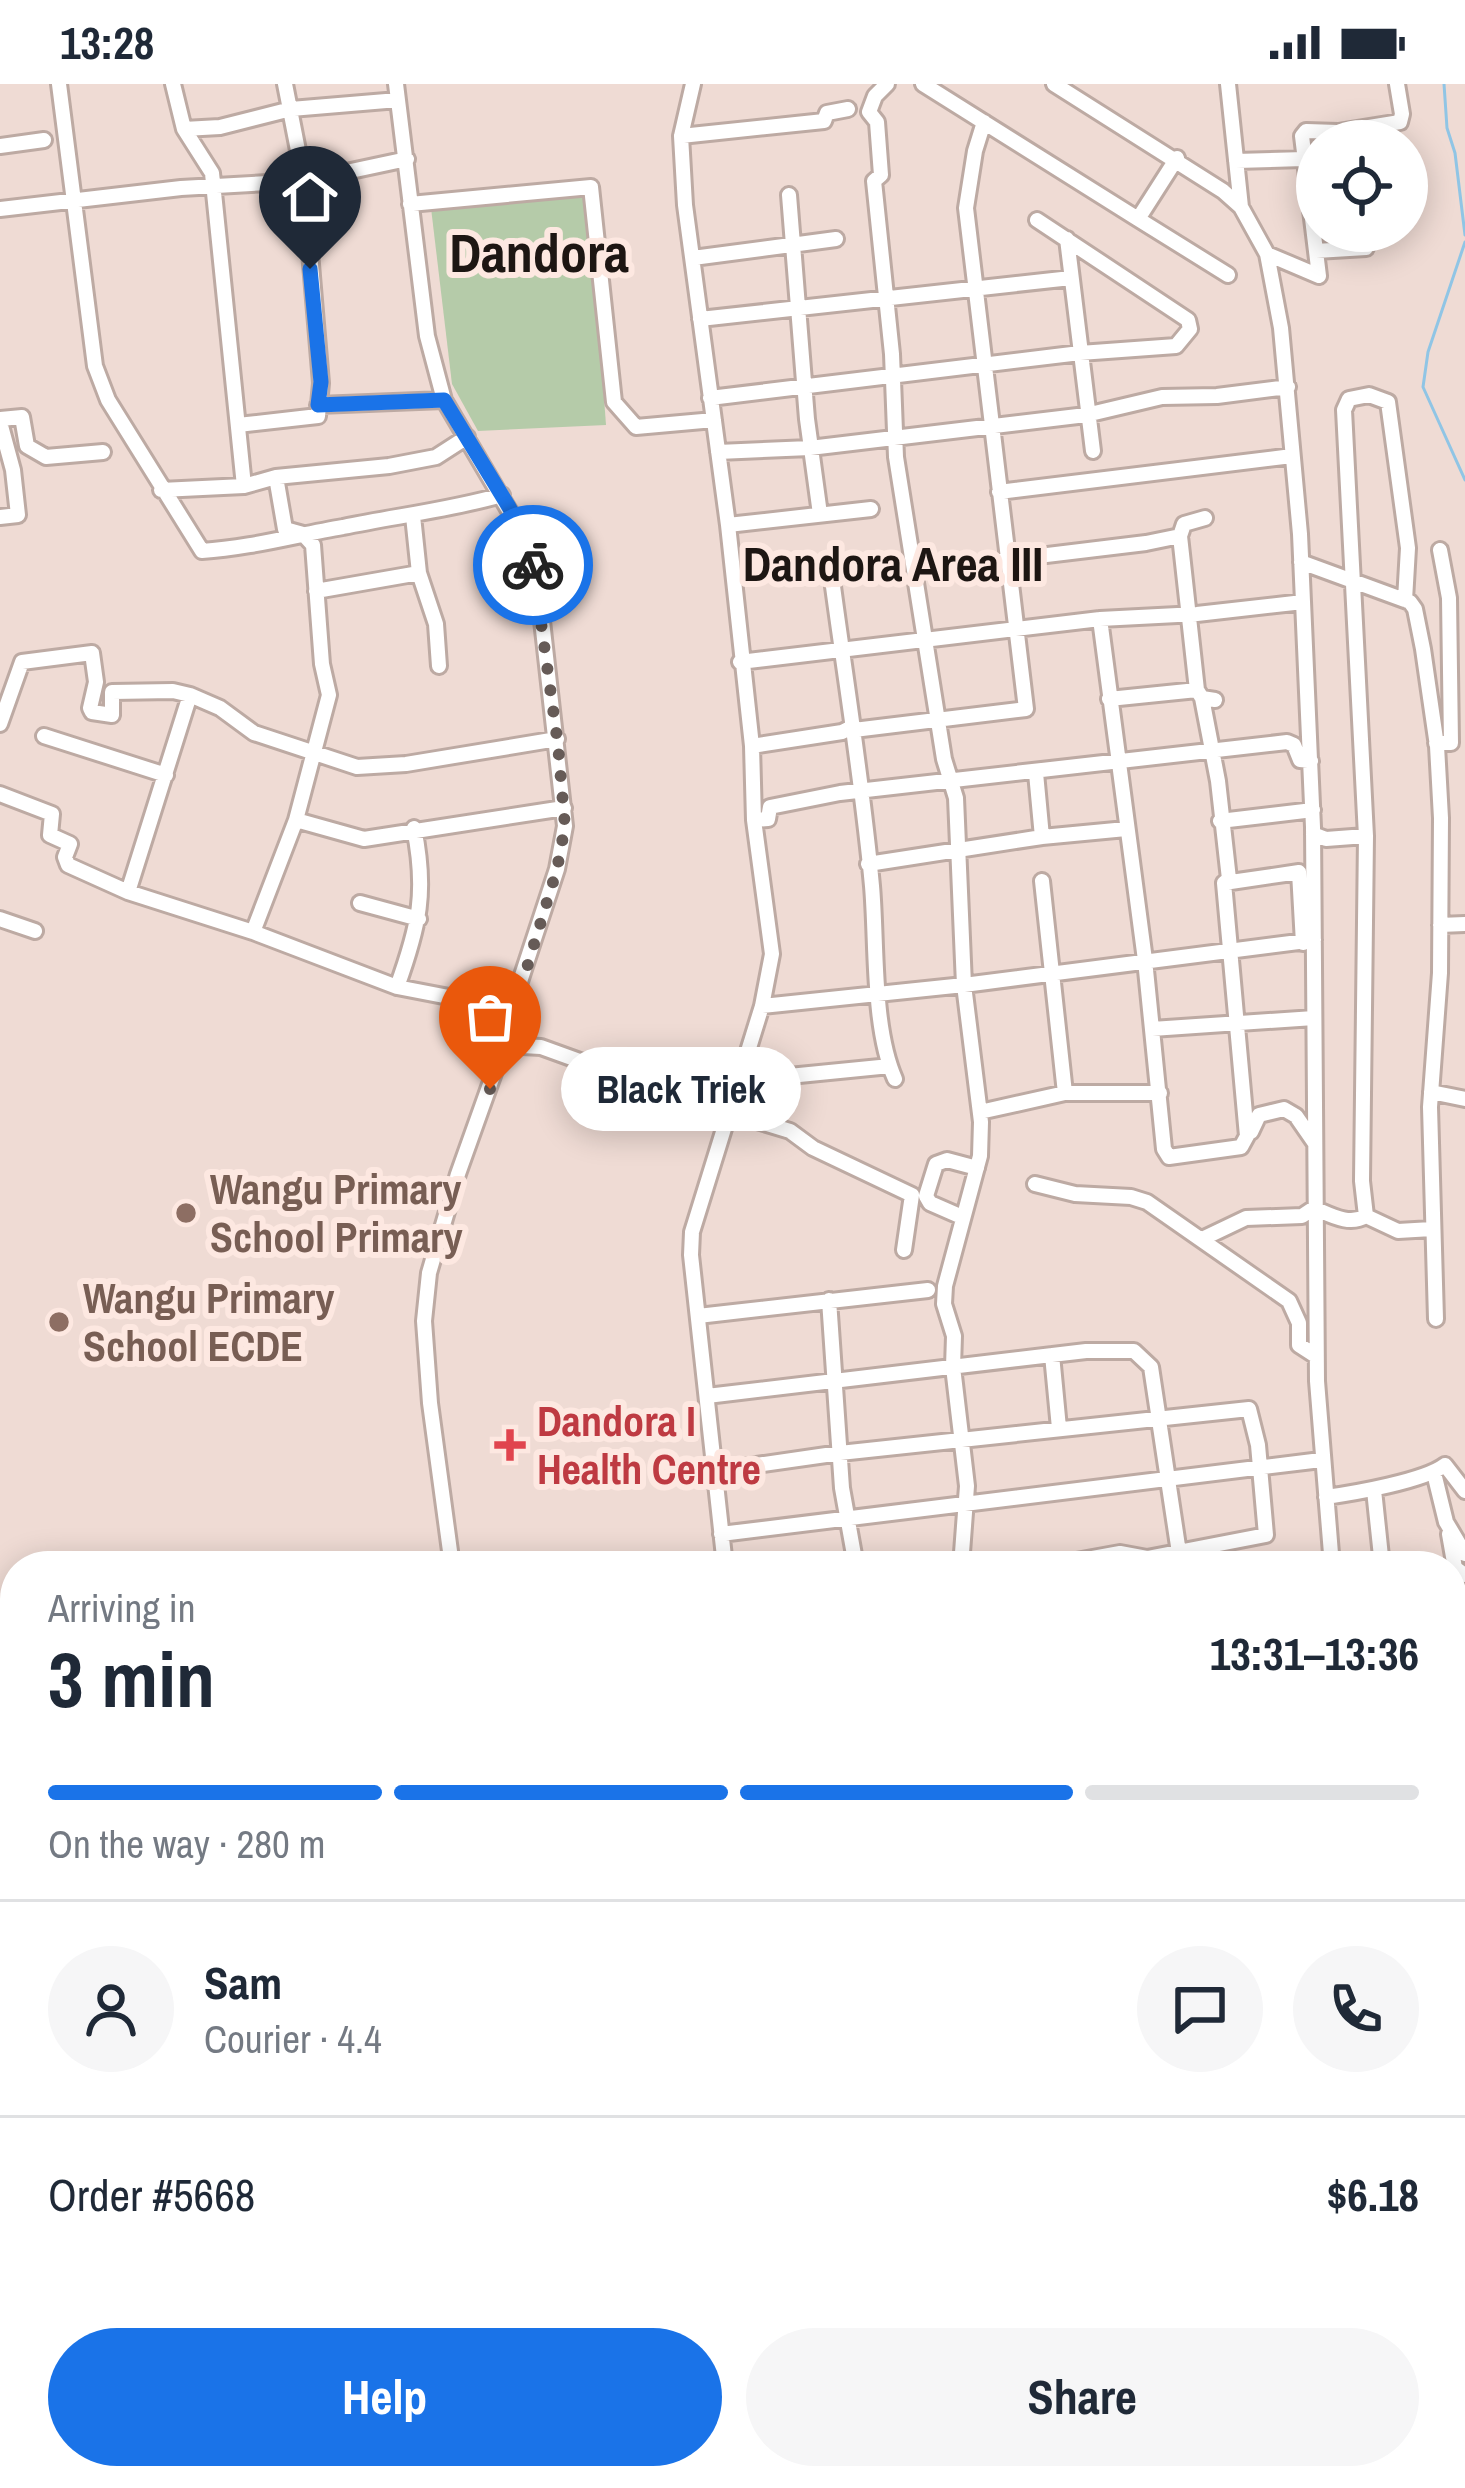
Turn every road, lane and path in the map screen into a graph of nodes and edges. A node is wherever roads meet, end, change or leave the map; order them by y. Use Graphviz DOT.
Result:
graph roads {
  1 [pos="59,84"];
  2 [pos="173,84"];
  3 [pos="285,84"];
  4 [pos="694,84"];
  5 [pos="887,84"];
  6 [pos="923,84"];
  7 [pos="1054,84"];
  8 [pos="1085,84"];
  9 [pos="1228,84"];
  10 [pos="1397,84"];
  11 [pos="397,92"];
  12 [pos="1075,98"];
  13 [pos="290,109"];
  14 [pos="848,109"];
  15 [pos="1403,120"];
  16 [pos="984,122"];
  17 [pos="184,129"];
  18 [pos="680,136"];
  19 [pos="44,140"];
  20 [pos="0,146"];
  21 [pos="1177,158"];
  22 [pos="406,159"];
  23 [pos="1296,159"];
  24 [pos="1236,161"];
  25 [pos="304,181"];
  26 [pos="214,188"];
  27 [pos="789,195"];
  28 [pos="76,200"];
  29 [pos="410,204"];
  30 [pos="1241,207"];
  31 [pos="0,208"];
  32 [pos="1138,219"];
  33 [pos="1037,220"];
  34 [pos="836,238"];
  35 [pos="1067,239"];
  36 [pos="793,243"];
  37 [pos="1316,252"];
  38 [pos="1267,254"];
  39 [pos="693,258"];
  40 [pos="1228,275"];
  41 [pos="1072,278"];
  42 [pos="976,288"];
  43 [pos="886,297"];
  44 [pos="800,306"];
  45 [pos="700,319"];
  46 [pos="1080,353"];
  47 [pos="987,365"];
  48 [pos="892,376"];
  49 [pos="807,387"];
  50 [pos="1288,387"];
  51 [pos="710,398"];
  52 [pos="444,400"];
  53 [pos="318,405"];
  54 [pos="1086,415"];
  55 [pos="0,420"];
  56 [pos="714,420"];
  57 [pos="238,425"];
  58 [pos="992,426"];
  59 [pos="467,437"];
  60 [pos="894,437"];
  61 [pos="810,448"];
  62 [pos="1093,451"];
  63 [pos="103,452"];
  64 [pos="718,452"];
  65 [pos="1292,456"];
  66 [pos="276,477"];
  67 [pos="244,486"];
  68 [pos="160,490"];
  69 [pos="999,492"];
  70 [pos="502,495"];
  71 [pos="871,509"];
  72 [pos="820,514"];
  73 [pos="413,516"];
  74 [pos="0,517"];
  75 [pos="1205,518"];
  76 [pos="728,525"];
  77 [pos="303,534"];
  78 [pos="1180,536"];
  79 [pos="1441,550"];
  80 [pos="1007,560"];
  81 [pos="1301,562"];
  82 [pos="830,564"];
  83 [pos="915,571"];
  84 [pos="419,573"];
  85 [pos="1354,582"];
  86 [pos="316,590"];
  87 [pos="1405,600"];
  88 [pos="1303,602"];
  89 [pos="1188,613"];
  90 [pos="1100,619"];
  91 [pos="1014,630"];
  92 [pos="926,640"];
  93 [pos="841,650"];
  94 [pos="740,662"];
  95 [pos="439,666"];
  96 [pos="190,695"];
  97 [pos="1204,696"];
  98 [pos="1109,699"];
  99 [pos="937,722"];
  100 [pos="0,724"];
  101 [pos="854,728"];
  102 [pos="44,736"];
  103 [pos="557,739"];
  104 [pos="1450,743"];
  105 [pos="752,746"];
  106 [pos="315,751"];
  107 [pos="1213,753"];
  108 [pos="1311,761"];
  109 [pos="1117,762"];
  110 [pos="1036,773"];
  111 [pos="166,775"];
  112 [pos="952,782"];
  113 [pos="862,792"];
  114 [pos="0,794"];
  115 [pos="564,808"];
  116 [pos="1312,811"];
  117 [pos="296,820"];
  118 [pos="754,820"];
  119 [pos="1220,821"];
  120 [pos="415,828"];
  121 [pos="1126,829"];
  122 [pos="1313,834"];
  123 [pos="1366,836"];
  124 [pos="1042,837"];
  125 [pos="957,853"];
  126 [pos="868,864"];
  127 [pos="1042,881"];
  128 [pos="1223,883"];
  129 [pos="128,892"];
  130 [pos="360,903"];
  131 [pos="0,919"];
  132 [pos="419,920"];
  133 [pos="1465,924"];
  134 [pos="1440,925"];
  135 [pos="35,931"];
  136 [pos="253,932"];
  137 [pos="1309,942"];
  138 [pos="1228,950"];
  139 [pos="1144,960"];
  140 [pos="1052,973"];
  141 [pos="964,985"];
  142 [pos="398,987"];
  143 [pos="879,994"];
  144 [pos="762,1006"];
  145 [pos="512,1009"];
  146 [pos="1314,1018"];
  147 [pos="1238,1024"];
  148 [pos="1151,1029"];
  149 [pos="504,1045"];
  150 [pos="1431,1092"];
  151 [pos="1065,1093"];
  152 [pos="1160,1093"];
  153 [pos="1465,1099"];
  154 [pos="729,1105"];
  155 [pos="980,1112"];
  156 [pos="1247,1141"];
  157 [pos="1314,1142"];
  158 [pos="977,1168"];
  159 [pos="1035,1184"];
  160 [pos="1314,1208"];
  161 [pos="1366,1216"];
  162 [pos="962,1217"];
  163 [pos="1432,1228"];
  164 [pos="1202,1239"];
  165 [pos="904,1250"];
  166 [pos="928,1291"];
  167 [pos="829,1300"];
  168 [pos="698,1316"];
  169 [pos="1436,1319"];
  170 [pos="1052,1355"];
  171 [pos="1316,1356"];
  172 [pos="953,1366"];
  173 [pos="834,1380"];
  174 [pos="706,1396"];
  175 [pos="1160,1418"];
  176 [pos="1059,1428"];
  177 [pos="962,1441"];
  178 [pos="840,1454"];
  179 [pos="1321,1460"];
  180 [pos="1260,1470"];
  181 [pos="715,1472"];
  182 [pos="1434,1473"];
  183 [pos="1166,1477"];
  184 [pos="1374,1490"];
  185 [pos="1465,1491"];
  186 [pos="1326,1497"];
  187 [pos="968,1502"];
  188 [pos="848,1517"];
  189 [pos="1446,1522"];
  190 [pos="721,1534"];
  191 [pos="450,1551"];
  192 [pos="723,1551"];
  193 [pos="854,1551"];
  194 [pos="963,1551"];
  195 [pos="1179,1551"];
  196 [pos="1209,1551"];
  197 [pos="1331,1551"];
  198 [pos="1380,1551"];
  199 [pos="1452,1551"];
  200 [pos="1463,1551"];
  1 -- 28 [label="street"];
  2 -- 17 [label="street"];
  3 -- 13 [label="street"];
  4 -- 18 [label="street"];
  5 -- 43 [label="street"];
  6 -- 16 [label="street"];
  7 -- 12 [label="street"];
  8 -- 12 [label="street"];
  9 -- 24 [label="street"];
  10 -- 15 [label="street"];
  11 -- 13 [label="street"];
  11 -- 22 [label="street"];
  12 -- 21 [label="street"];
  13 -- 17 [label="street"];
  13 -- 25 [label="street"];
  14 -- 18 [label="street"];
  16 -- 32 [label="street"];
  16 -- 42 [label="street"];
  17 -- 26 [label="street"];
  18 -- 39 [label="street"];
  19 -- 20 [label="street"];
  21 -- 30 [label="street"];
  21 -- 32 [label="street"];
  22 -- 25 [label="street"];
  22 -- 29 [label="street"];
  23 -- 24 [label="street"];
  24 -- 30 [label="street"];
  25 -- 26 [label="street"];
  25 -- 53 [label="street"];
  26 -- 28 [label="street"];
  26 -- 57 [label="street"];
  27 -- 36 [label="street"];
  28 -- 31 [label="street"];
  28 -- 68 [label="street"];
  29 -- 52 [label="street"];
  29 -- 56 [label="street"];
  30 -- 38 [label="street"];
  32 -- 40 [label="street"];
  33 -- 35 [label="street"];
  34 -- 36 [label="street"];
  35 -- 41 [label="street"];
  35 -- 46 [label="street"];
  36 -- 39 [label="street"];
  36 -- 44 [label="street"];
  37 -- 38 [label="street"];
  38 -- 50 [label="street"];
  39 -- 45 [label="street"];
  41 -- 42 [label="street"];
  41 -- 46 [label="street"];
  42 -- 43 [label="street"];
  42 -- 47 [label="street"];
  43 -- 44 [label="street"];
  43 -- 48 [label="street"];
  44 -- 45 [label="street"];
  44 -- 49 [label="street"];
  45 -- 51 [label="street"];
  46 -- 47 [label="street"];
  46 -- 54 [label="street"];
  47 -- 48 [label="street"];
  47 -- 58 [label="street"];
  48 -- 49 [label="street"];
  48 -- 60 [label="street"];
  49 -- 51 [label="street"];
  49 -- 61 [label="street"];
  50 -- 54 [label="street"];
  50 -- 65 [label="street"];
  51 -- 56 [label="street"];
  52 -- 53 [label="street"];
  52 -- 59 [label="street"];
  53 -- 57 [label="street"];
  54 -- 58 [label="street"];
  54 -- 62 [label="street"];
  55 -- 63 [label="street"];
  55 -- 74 [label="street"];
  56 -- 64 [label="street"];
  57 -- 67 [label="street"];
  58 -- 60 [label="street"];
  58 -- 69 [label="street"];
  59 -- 66 [label="street"];
  59 -- 70 [label="street"];
  60 -- 61 [label="street"];
  60 -- 83 [label="street"];
  61 -- 64 [label="street"];
  61 -- 72 [label="street"];
  64 -- 76 [label="street"];
  65 -- 69 [label="street"];
  65 -- 81 [label="street"];
  66 -- 67 [label="street"];
  66 -- 77 [label="street"];
  67 -- 68 [label="street"];
  68 -- 77 [label="street"];
  69 -- 80 [label="street"];
  70 -- 73 [label="street"];
  70 -- 103 [label="street"];
  71 -- 72 [label="street"];
  72 -- 76 [label="street"];
  73 -- 77 [label="street"];
  73 -- 84 [label="street"];
  75 -- 78 [label="street"];
  76 -- 94 [label="street"];
  77 -- 86 [label="street"];
  78 -- 80 [label="street"];
  78 -- 89 [label="street"];
  79 -- 104 [label="street"];
  80 -- 83 [label="street"];
  80 -- 91 [label="street"];
  81 -- 85 [label="street"];
  81 -- 88 [label="street"];
  82 -- 93 [label="street"];
  83 -- 92 [label="street"];
  84 -- 86 [label="street"];
  84 -- 95 [label="street"];
  85 -- 87 [label="street"];
  85 -- 87 [label="street"];
  85 -- 123 [label="street"];
  86 -- 106 [label="street"];
  87 -- 104 [label="street"];
  88 -- 89 [label="street"];
  88 -- 108 [label="street"];
  89 -- 90 [label="street"];
  89 -- 97 [label="street"];
  90 -- 91 [label="street"];
  90 -- 98 [label="street"];
  91 -- 92 [label="street"];
  91 -- 99 [label="street"];
  92 -- 93 [label="street"];
  92 -- 99 [label="street"];
  93 -- 94 [label="street"];
  93 -- 101 [label="street"];
  94 -- 105 [label="street"];
  96 -- 100 [label="street"];
  96 -- 106 [label="street"];
  96 -- 111 [label="street"];
  97 -- 98 [label="street"];
  97 -- 107 [label="street"];
  98 -- 109 [label="street"];
  99 -- 101 [label="street"];
  99 -- 112 [label="street"];
  101 -- 105 [label="street"];
  101 -- 113 [label="street"];
  102 -- 111 [label="street"];
  103 -- 106 [label="street"];
  103 -- 115 [label="street"];
  104 -- 134 [label="street"];
  105 -- 118 [label="street"];
  106 -- 117 [label="street"];
  107 -- 108 [label="street"];
  107 -- 109 [label="street"];
  107 -- 119 [label="street"];
  108 -- 116 [label="street"];
  109 -- 110 [label="street"];
  109 -- 121 [label="street"];
  110 -- 112 [label="street"];
  110 -- 124 [label="street"];
  111 -- 129 [label="street"];
  112 -- 113 [label="street"];
  112 -- 125 [label="street"];
  113 -- 118 [label="street"];
  113 -- 126 [label="street"];
  114 -- 129 [label="street"];
  115 -- 120 [label="street"];
  115 -- 145 [label="street"];
  116 -- 119 [label="street"];
  116 -- 122 [label="street"];
  117 -- 120 [label="street"];
  117 -- 136 [label="street"];
  118 -- 144 [label="street"];
  119 -- 128 [label="street"];
  120 -- 132 [label="street"];
  121 -- 124 [label="street"];
  121 -- 139 [label="street"];
  122 -- 123 [label="street"];
  122 -- 137 [label="street"];
  123 -- 161 [label="street"];
  124 -- 125 [label="street"];
  125 -- 126 [label="street"];
  125 -- 141 [label="street"];
  126 -- 143 [label="street"];
  127 -- 140 [label="street"];
  128 -- 137 [label="street"];
  128 -- 138 [label="street"];
  129 -- 136 [label="street"];
  130 -- 132 [label="street"];
  131 -- 135 [label="street"];
  132 -- 142 [label="street"];
  133 -- 134 [label="street"];
  134 -- 150 [label="street"];
  136 -- 142 [label="street"];
  137 -- 138 [label="street"];
  137 -- 146 [label="street"];
  138 -- 139 [label="street"];
  138 -- 147 [label="street"];
  139 -- 140 [label="street"];
  139 -- 148 [label="street"];
  140 -- 141 [label="street"];
  140 -- 151 [label="street"];
  141 -- 143 [label="street"];
  141 -- 155 [label="street"];
  142 -- 145 [label="street"];
  143 -- 144 [label="street"];
  143 -- 154 [label="street"];
  144 -- 154 [label="street"];
  145 -- 149 [label="street"];
  146 -- 147 [label="street"];
  146 -- 157 [label="street"];
  147 -- 148 [label="street"];
  147 -- 156 [label="street"];
  148 -- 152 [label="street"];
  149 -- 154 [label="street"];
  149 -- 191 [label="street"];
  150 -- 153 [label="street"];
  150 -- 163 [label="street"];
  151 -- 152 [label="street"];
  151 -- 155 [label="street"];
  152 -- 156 [label="street"];
  154 -- 165 [label="street"];
  154 -- 168 [label="street"];
  155 -- 158 [label="street"];
  156 -- 157 [label="street"];
  157 -- 160 [label="street"];
  158 -- 162 [label="street"];
  158 -- 162 [label="street"];
  159 -- 164 [label="street"];
  160 -- 161 [label="street"];
  160 -- 164 [label="street"];
  160 -- 171 [label="street"];
  161 -- 163 [label="street"];
  162 -- 172 [label="street"];
  163 -- 169 [label="street"];
  164 -- 171 [label="street"];
  166 -- 167 [label="street"];
  167 -- 168 [label="street"];
  167 -- 173 [label="street"];
  168 -- 174 [label="street"];
  170 -- 172 [label="street"];
  170 -- 175 [label="street"];
  170 -- 176 [label="street"];
  171 -- 179 [label="street"];
  172 -- 173 [label="street"];
  172 -- 177 [label="street"];
  173 -- 174 [label="street"];
  173 -- 178 [label="street"];
  174 -- 181 [label="street"];
  175 -- 176 [label="street"];
  175 -- 180 [label="street"];
  175 -- 183 [label="street"];
  176 -- 177 [label="street"];
  177 -- 178 [label="street"];
  177 -- 187 [label="street"];
  178 -- 181 [label="street"];
  178 -- 188 [label="street"];
  179 -- 180 [label="street"];
  179 -- 186 [label="street"];
  180 -- 183 [label="street"];
  180 -- 196 [label="street"];
  181 -- 190 [label="street"];
  182 -- 184 [label="street"];
  182 -- 185 [label="street"];
  182 -- 189 [label="street"];
  183 -- 187 [label="street"];
  183 -- 195 [label="street"];
  184 -- 186 [label="street"];
  184 -- 198 [label="street"];
  186 -- 197 [label="street"];
  187 -- 188 [label="street"];
  187 -- 194 [label="street"];
  188 -- 190 [label="street"];
  188 -- 193 [label="street"];
  189 -- 199 [label="street"];
  189 -- 200 [label="street"];
  190 -- 192 [label="street"];
}
